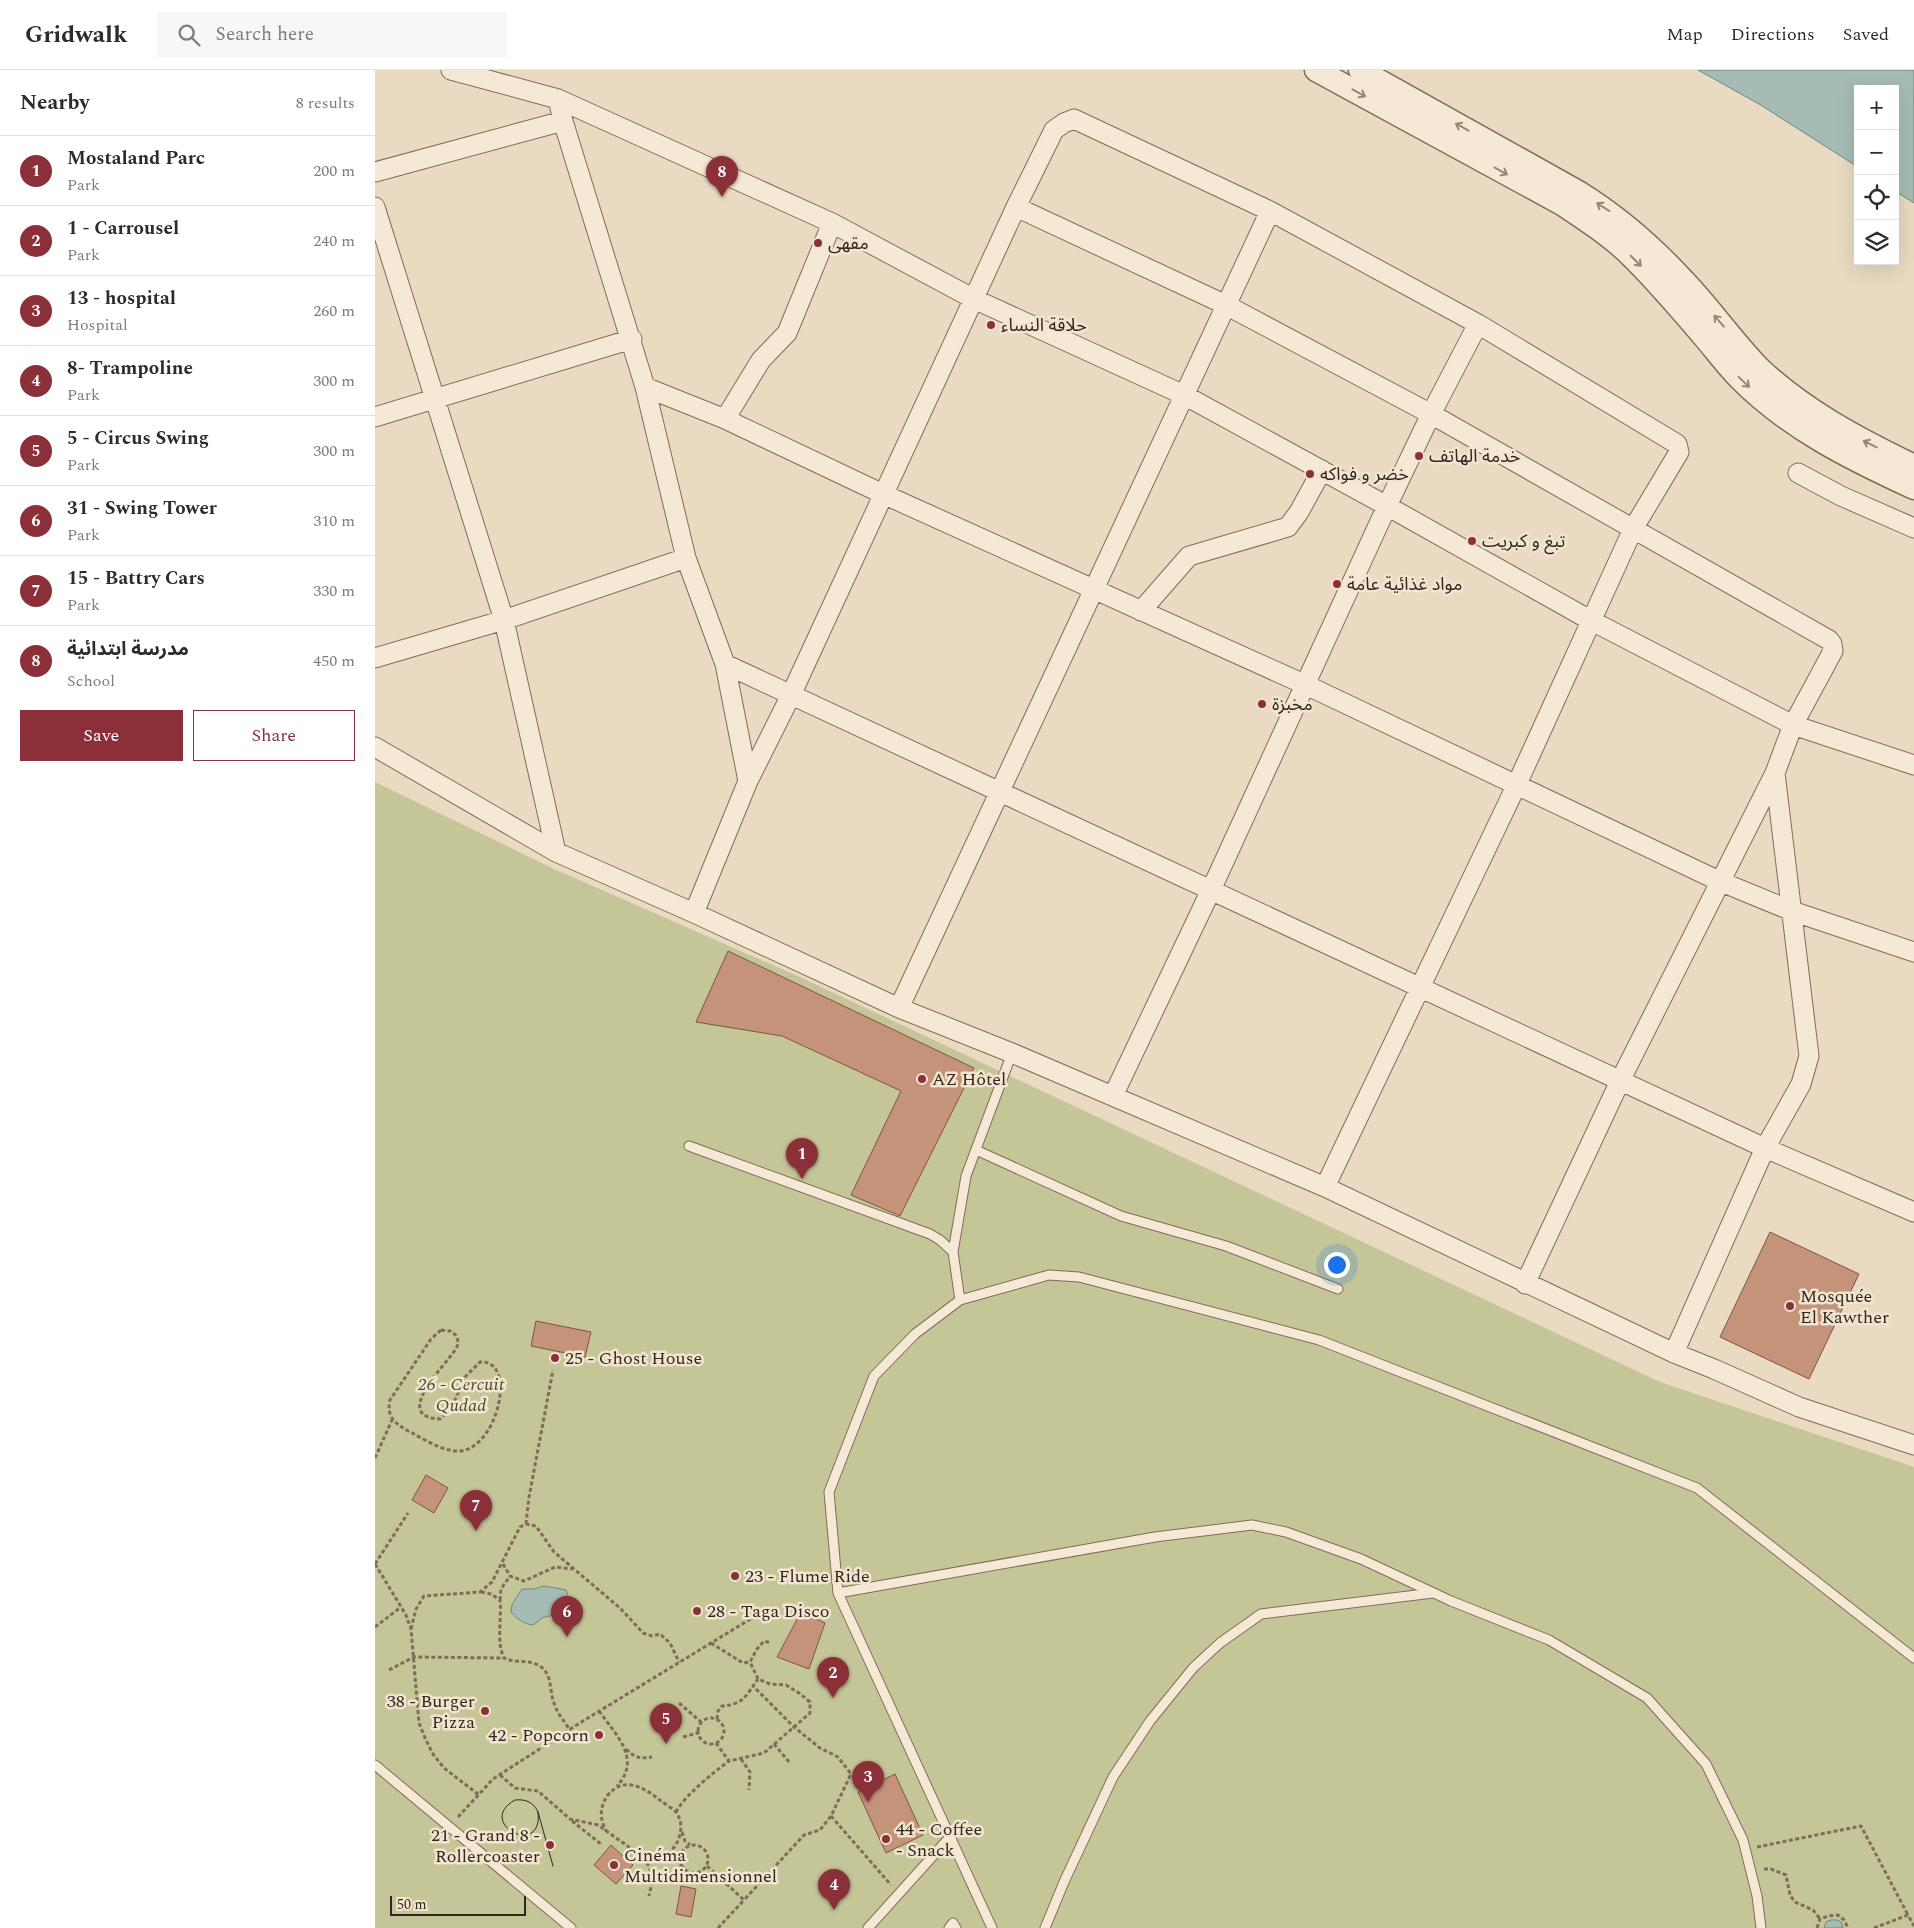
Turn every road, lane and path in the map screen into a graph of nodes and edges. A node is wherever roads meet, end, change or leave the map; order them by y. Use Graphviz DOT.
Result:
graph roads {
  1 [pos="451,70"];
  2 [pos="1316,70"];
  3 [pos="1360,70"];
  4 [pos="558,99"];
  5 [pos="563,120"];
  6 [pos="375,172"];
  7 [pos="375,207"];
  8 [pos="1016,207"];
  9 [pos="1271,211"];
  10 [pos="832,223"];
  11 [pos="974,299"];
  12 [pos="1226,305"];
  13 [pos="1478,324"];
  14 [pos="631,339"];
  15 [pos="645,386"];
  16 [pos="1184,396"];
  17 [pos="436,399"];
  18 [pos="1431,414"];
  19 [pos="375,417"];
  20 [pos="725,419"];
  21 [pos="1914,466"];
  22 [pos="1322,470"];
  23 [pos="1798,473"];
  24 [pos="1914,488"];
  25 [pos="883,494"];
  26 [pos="1387,506"];
  27 [pos="1914,528"];
  28 [pos="1633,529"];
  29 [pos="686,558"];
  30 [pos="1094,591"];
  31 [pos="1141,612"];
  32 [pos="504,620"];
  33 [pos="1590,620"];
  34 [pos="375,658"];
  35 [pos="725,664"];
  36 [pos="1306,685"];
  37 [pos="791,694"];
  38 [pos="1793,725"];
  39 [pos="375,747"];
  40 [pos="1914,765"];
  41 [pos="1775,773"];
  42 [pos="748,781"];
  43 [pos="1517,784"];
  44 [pos="1001,792"];
  45 [pos="556,852"];
  46 [pos="1719,881"];
  47 [pos="1211,890"];
  48 [pos="1792,912"];
  49 [pos="694,913"];
  50 [pos="1914,952"];
  51 [pos="1420,988"];
  52 [pos="899,1008"];
  53 [pos="1012,1054"];
  54 [pos="1620,1081"];
  55 [pos="1113,1096"];
  56 [pos="689,1146"];
  57 [pos="1765,1148"];
  58 [pos="976,1150"];
  59 [pos="1325,1187"];
  60 [pos="1914,1212"];
  61 [pos="953,1252"];
  62 [pos="1525,1284"];
  63 [pos="1338,1289"];
  64 [pos="960,1300"];
  65 [pos="1674,1353"];
  66 [pos="553,1370"];
  67 [pos="392,1420"];
  68 [pos="1914,1445"];
  69 [pos="375,1458"];
  70 [pos="408,1513"];
  71 [pos="526,1524"];
  72 [pos="503,1563"];
  73 [pos="375,1564"];
  74 [pos="574,1569"];
  75 [pos="510,1576"];
  76 [pos="480,1592"];
  77 [pos="838,1593"];
  78 [pos="1433,1593"];
  79 [pos="500,1600"];
  80 [pos="401,1607"];
  81 [pos="757,1615"];
  82 [pos="375,1627"];
  83 [pos="411,1629"];
  84 [pos="711,1643"];
  85 [pos="771,1643"];
  86 [pos="414,1657"];
  87 [pos="504,1658"];
  88 [pos="1914,1658"];
  89 [pos="679,1662"];
  90 [pos="750,1662"];
  91 [pos="389,1670"];
  92 [pos="758,1678"];
  93 [pos="753,1686"];
  94 [pos="679,1703"];
  95 [pos="599,1711"];
  96 [pos="717,1719"];
  97 [pos="701,1722"];
  98 [pos="794,1727"];
  99 [pos="570,1730"];
  100 [pos="698,1733"];
  101 [pos="683,1737"];
  102 [pos="716,1743"];
  103 [pos="774,1744"];
  104 [pos="625,1749"];
  105 [pos="652,1757"];
  106 [pos="741,1759"];
  107 [pos="729,1761"];
  108 [pos="789,1762"];
  109 [pos="375,1765"];
  110 [pos="499,1775"];
  111 [pos="613,1790"];
  112 [pos="749,1790"];
  113 [pos="479,1795"];
  114 [pos="676,1812"];
  115 [pos="831,1816"];
  116 [pos="570,1818"];
  117 [pos="450,1827"];
  118 [pos="681,1829"];
  119 [pos="606,1831"];
  120 [pos="950,1837"];
  121 [pos="601,1844"];
  122 [pos="691,1845"];
  123 [pos="1745,1849"];
  124 [pos="643,1857"];
  125 [pos="661,1857"];
  126 [pos="681,1865"];
  127 [pos="707,1866"];
  128 [pos="1751,1870"];
  129 [pos="899,1894"];
  130 [pos="649,1896"];
  131 [pos="744,1900"];
  132 [pos="1908,1915"];
  133 [pos="1820,1919"];
  134 [pos="1914,1926"];
  135 [pos="571,1928"];
  136 [pos="718,1928"];
  137 [pos="868,1928"];
  138 [pos="949,1928"];
  139 [pos="956,1928"];
  140 [pos="992,1928"];
  141 [pos="1045,1928"];
  142 [pos="1761,1928"];
  143 [pos="1817,1928"];
  144 [pos="1848,1928"];
  145 [pos="1874,1928"];
  1 -- 4 [label="street"];
  2 -- 24 [label="street, one-way"];
  21 -- 3 [label="street, one-way"];
  4 -- 5 [label="street"];
  4 -- 10 [label="street"];
  5 -- 6 [label="street"];
  5 -- 14 [label="street"];
  7 -- 17 [label="street"];
  8 -- 9 [label="street"];
  8 -- 11 [label="street"];
  8 -- 12 [label="street"];
  9 -- 12 [label="street"];
  9 -- 13 [label="street"];
  10 -- 11 [label="street"];
  10 -- 20 [label="street"];
  11 -- 16 [label="street"];
  11 -- 25 [label="street"];
  12 -- 16 [label="street"];
  12 -- 18 [label="street"];
  13 -- 18 [label="street"];
  13 -- 28 [label="street"];
  14 -- 15 [label="street"];
  14 -- 17 [label="street"];
  15 -- 20 [label="street"];
  15 -- 29 [label="street"];
  16 -- 22 [label="street"];
  16 -- 30 [label="street"];
  17 -- 19 [label="street"];
  17 -- 32 [label="street"];
  18 -- 26 [label="street"];
  18 -- 28 [label="street"];
  20 -- 25 [label="street"];
  22 -- 26 [label="street"];
  22 -- 31 [label="street"];
  23 -- 27 [label="street"];
  25 -- 30 [label="street"];
  25 -- 37 [label="street"];
  26 -- 33 [label="street"];
  26 -- 36 [label="street"];
  28 -- 33 [label="street"];
  28 -- 38 [label="street"];
  29 -- 32 [label="street"];
  29 -- 35 [label="street"];
  30 -- 31 [label="street"];
  30 -- 44 [label="street"];
  31 -- 36 [label="street"];
  32 -- 34 [label="street"];
  32 -- 45 [label="street"];
  33 -- 38 [label="street"];
  33 -- 43 [label="street"];
  35 -- 37 [label="street"];
  35 -- 42 [label="street"];
  36 -- 43 [label="street"];
  36 -- 47 [label="street"];
  37 -- 42 [label="street"];
  37 -- 44 [label="street"];
  38 -- 40 [label="street"];
  38 -- 41 [label="street"];
  39 -- 45 [label="street"];
  41 -- 46 [label="street"];
  41 -- 48 [label="street"];
  42 -- 49 [label="street"];
  43 -- 46 [label="street"];
  43 -- 51 [label="street"];
  44 -- 47 [label="street"];
  44 -- 52 [label="street"];
  45 -- 49 [label="street"];
  46 -- 48 [label="street"];
  46 -- 54 [label="street"];
  47 -- 51 [label="street"];
  47 -- 55 [label="street"];
  48 -- 50 [label="street"];
  48 -- 57 [label="street"];
  49 -- 52 [label="street"];
  51 -- 54 [label="street"];
  51 -- 59 [label="street"];
  52 -- 53 [label="street"];
  53 -- 55 [label="street"];
  53 -- 58 [label="lane"];
  54 -- 57 [label="street"];
  54 -- 62 [label="street"];
  55 -- 59 [label="street"];
  56 -- 61 [label="lane"];
  57 -- 60 [label="street"];
  57 -- 65 [label="street"];
  58 -- 61 [label="lane"];
  58 -- 63 [label="lane"];
  59 -- 62 [label="street"];
  61 -- 64 [label="lane"];
  62 -- 65 [label="street"];
  64 -- 77 [label="lane"];
  64 -- 88 [label="lane"];
  65 -- 68 [label="street"];
  66 -- 71 [label="path"];
  67 -- 67 [label="path"];
  67 -- 69 [label="path"];
  70 -- 73 [label="path"];
  71 -- 72 [label="path"];
  71 -- 74 [label="path"];
  72 -- 75 [label="path"];
  72 -- 76 [label="path"];
  73 -- 80 [label="path"];
  74 -- 75 [label="path"];
  74 -- 89 [label="path"];
  75 -- 79 [label="path"];
  76 -- 79 [label="path"];
  76 -- 83 [label="path"];
  77 -- 78 [label="lane"];
  77 -- 120 [label="lane"];
  78 -- 123 [label="lane"];
  78 -- 141 [label="lane"];
  79 -- 87 [label="path"];
  80 -- 82 [label="path"];
  80 -- 83 [label="path"];
  81 -- 84 [label="path"];
  83 -- 86 [label="path"];
  84 -- 89 [label="path"];
  84 -- 90 [label="path"];
  85 -- 90 [label="path"];
  86 -- 87 [label="path"];
  86 -- 91 [label="path"];
  86 -- 113 [label="path"];
  87 -- 99 [label="path"];
  89 -- 95 [label="path"];
  90 -- 92 [label="path"];
  92 -- 93 [label="path"];
  92 -- 98 [label="path"];
  93 -- 96 [label="path"];
  93 -- 98 [label="path"];
  94 -- 97 [label="path"];
  95 -- 99 [label="path"];
  95 -- 104 [label="path"];
  96 -- 97 [label="path"];
  96 -- 102 [label="path"];
  97 -- 100 [label="path"];
  98 -- 103 [label="path"];
  98 -- 115 [label="path"];
  99 -- 110 [label="path"];
  100 -- 101 [label="path"];
  100 -- 102 [label="path"];
  102 -- 107 [label="path"];
  103 -- 106 [label="path"];
  103 -- 108 [label="path"];
  104 -- 105 [label="path"];
  104 -- 111 [label="path"];
  106 -- 107 [label="path"];
  106 -- 112 [label="path"];
  107 -- 114 [label="path"];
  109 -- 117 [label="lane"];
  110 -- 113 [label="path"];
  110 -- 116 [label="path"];
  111 -- 114 [label="path"];
  111 -- 119 [label="path"];
  113 -- 117 [label="path"];
  114 -- 118 [label="path"];
  115 -- 129 [label="path"];
  115 -- 131 [label="path"];
  116 -- 119 [label="path"];
  116 -- 121 [label="path"];
  117 -- 135 [label="lane"];
  118 -- 122 [label="path"];
  118 -- 125 [label="path"];
  119 -- 124 [label="path"];
  120 -- 129 [label="lane"];
  120 -- 140 [label="lane"];
  122 -- 126 [label="path"];
  122 -- 127 [label="path"];
  123 -- 128 [label="lane"];
  123 -- 132 [label="path"];
  124 -- 125 [label="path"];
  124 -- 130 [label="path"];
  125 -- 126 [label="path"];
  126 -- 127 [label="path"];
  127 -- 131 [label="path"];
  128 -- 133 [label="path"];
  128 -- 142 [label="lane"];
  129 -- 137 [label="lane"];
  131 -- 136 [label="path"];
  132 -- 134 [label="path"];
  132 -- 145 [label="path"];
  133 -- 143 [label="path"];
  133 -- 144 [label="path"];
  138 -- 139 [label="lane"];
}
